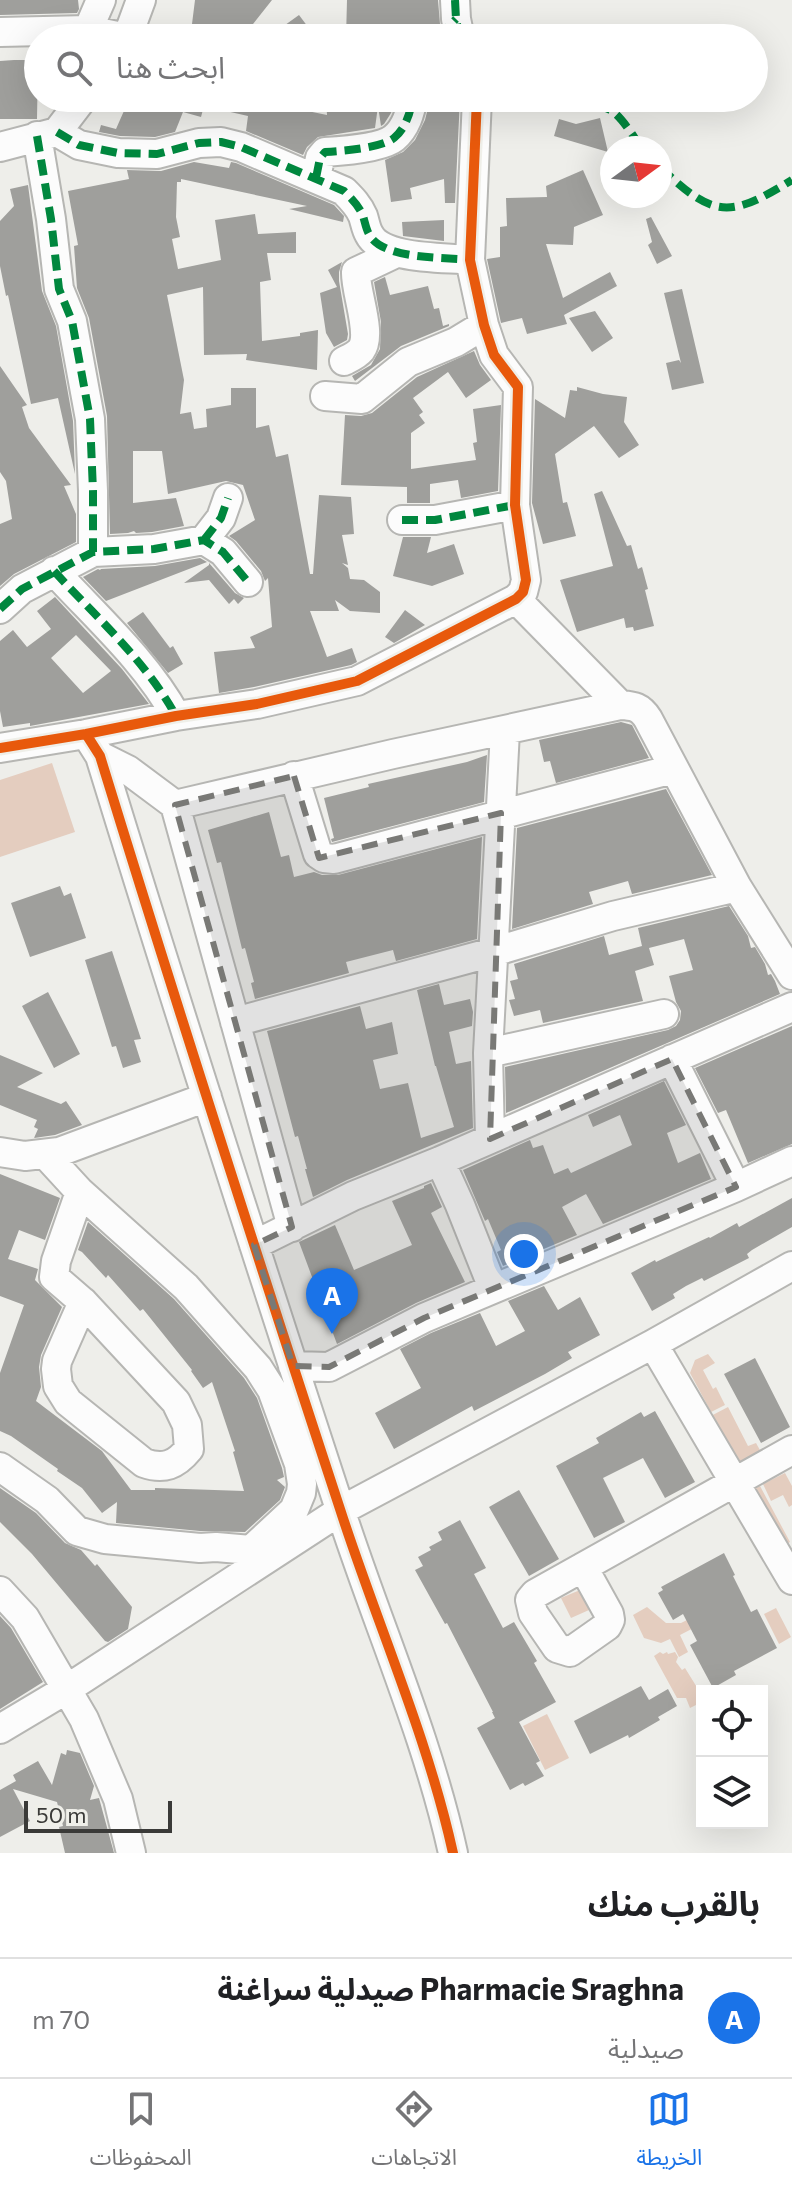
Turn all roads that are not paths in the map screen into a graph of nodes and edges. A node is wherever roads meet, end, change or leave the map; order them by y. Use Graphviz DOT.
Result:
graph roads {
  1 [pos="101,0"];
  2 [pos="141,0"];
  3 [pos="91,24"];
  4 [pos="132,24"];
  5 [pos="24,31"];
  6 [pos="0,32"];
  7 [pos="69,112"];
  8 [pos="409,112"];
  9 [pos="476,112"];
  10 [pos="47,134"];
  11 [pos="0,147"];
  12 [pos="316,178"];
  13 [pos="396,253"];
  14 [pos="470,260"];
  15 [pos="484,325"];
  16 [pos="344,361"];
  17 [pos="325,396"];
  18 [pos="228,498"];
  19 [pos="515,505"];
  20 [pos="402,520"];
  21 [pos="204,540"];
  22 [pos="93,552"];
  23 [pos="54,571"];
  24 [pos="248,582"];
  25 [pos="516,599"];
  26 [pos="0,609"];
  27 [pos="620,705"];
  28 [pos="176,716"];
  29 [pos="505,731"];
  30 [pos="93,745"];
  31 [pos="0,748"];
  32 [pos="673,769"];
  33 [pos="294,776"];
  34 [pos="175,805"];
  35 [pos="501,813"];
  36 [pos="737,887"];
  37 [pos="493,952"];
  38 [pos="792,975"];
  39 [pos="792,1007"];
  40 [pos="664,1014"];
  41 [pos="235,1022"];
  42 [pos="488,1053"];
  43 [pos="672,1059"];
  44 [pos="207,1097"];
  45 [pos="490,1139"];
  46 [pos="0,1152"];
  47 [pos="46,1155"];
  48 [pos="440,1161"];
  49 [pos="792,1161"];
  50 [pos="736,1187"];
  51 [pos="80,1192"];
  52 [pos="292,1227"];
  53 [pos="254,1245"];
  54 [pos="792,1266"];
  55 [pos="493,1288"];
  56 [pos="83,1302"];
  57 [pos="653,1344"];
  58 [pos="293,1366"];
  59 [pos="792,1450"];
  60 [pos="0,1467"];
  61 [pos="733,1482"];
  62 [pos="340,1511"];
  63 [pos="583,1567"];
  64 [pos="792,1580"];
  65 [pos="0,1591"];
  66 [pos="67,1689"];
  67 [pos="1,1726"];
  68 [pos="131,1853"];
  69 [pos="453,1853"];
  1 -- 3 [label="street"];
  2 -- 4 [label="street"];
  5 -- 6 [label="street"];
  7 -- 10 [label="street"];
  8 -- 12 [label="street"];
  9 -- 14 [label="street"];
  10 -- 11 [label="street"];
  10 -- 12 [label="street"];
  10 -- 22 [label="street"];
  12 -- 13 [label="street"];
  13 -- 14 [label="street"];
  13 -- 16 [label="street"];
  14 -- 15 [label="street"];
  15 -- 17 [label="street"];
  15 -- 19 [label="street"];
  18 -- 21 [label="street"];
  19 -- 20 [label="street"];
  19 -- 25 [label="street"];
  21 -- 22 [label="street"];
  21 -- 24 [label="street"];
  22 -- 23 [label="street"];
  23 -- 26 [label="street"];
  23 -- 28 [label="street"];
  25 -- 27 [label="street"];
  25 -- 28 [label="street"];
  27 -- 29 [label="street"];
  27 -- 32 [label="street"];
  28 -- 30 [label="street"];
  29 -- 33 [label="street"];
  29 -- 35 [label="street"];
  30 -- 31 [label="street"];
  30 -- 34 [label="street"];
  30 -- 44 [label="street"];
  32 -- 35 [label="street"];
  32 -- 36 [label="street"];
  33 -- 34 [label="street"];
  33 -- 35 [label="street"];
  34 -- 41 [label="street"];
  35 -- 37 [label="street"];
  36 -- 37 [label="street"];
  36 -- 38 [label="street"];
  37 -- 41 [label="street"];
  37 -- 42 [label="street"];
  39 -- 43 [label="street"];
  40 -- 42 [label="street"];
  41 -- 52 [label="street"];
  42 -- 45 [label="street"];
  43 -- 45 [label="street"];
  43 -- 50 [label="street"];
  44 -- 47 [label="street"];
  44 -- 53 [label="street"];
  45 -- 48 [label="street"];
  46 -- 47 [label="street"];
  47 -- 51 [label="street"];
  48 -- 52 [label="street"];
  48 -- 55 [label="street"];
  49 -- 50 [label="street"];
  50 -- 55 [label="street"];
  51 -- 56 [label="street"];
  51 -- 60 [label="street"];
  52 -- 53 [label="street"];
  53 -- 58 [label="street"];
  54 -- 57 [label="street"];
  55 -- 58 [label="street"];
  56 -- 56 [label="street"];
  57 -- 61 [label="street"];
  57 -- 62 [label="street"];
  58 -- 62 [label="street"];
  59 -- 61 [label="street"];
  61 -- 63 [label="street"];
  61 -- 64 [label="street"];
  62 -- 66 [label="street"];
  62 -- 69 [label="street"];
  65 -- 66 [label="street"];
  66 -- 67 [label="street"];
  66 -- 68 [label="street"];
}
